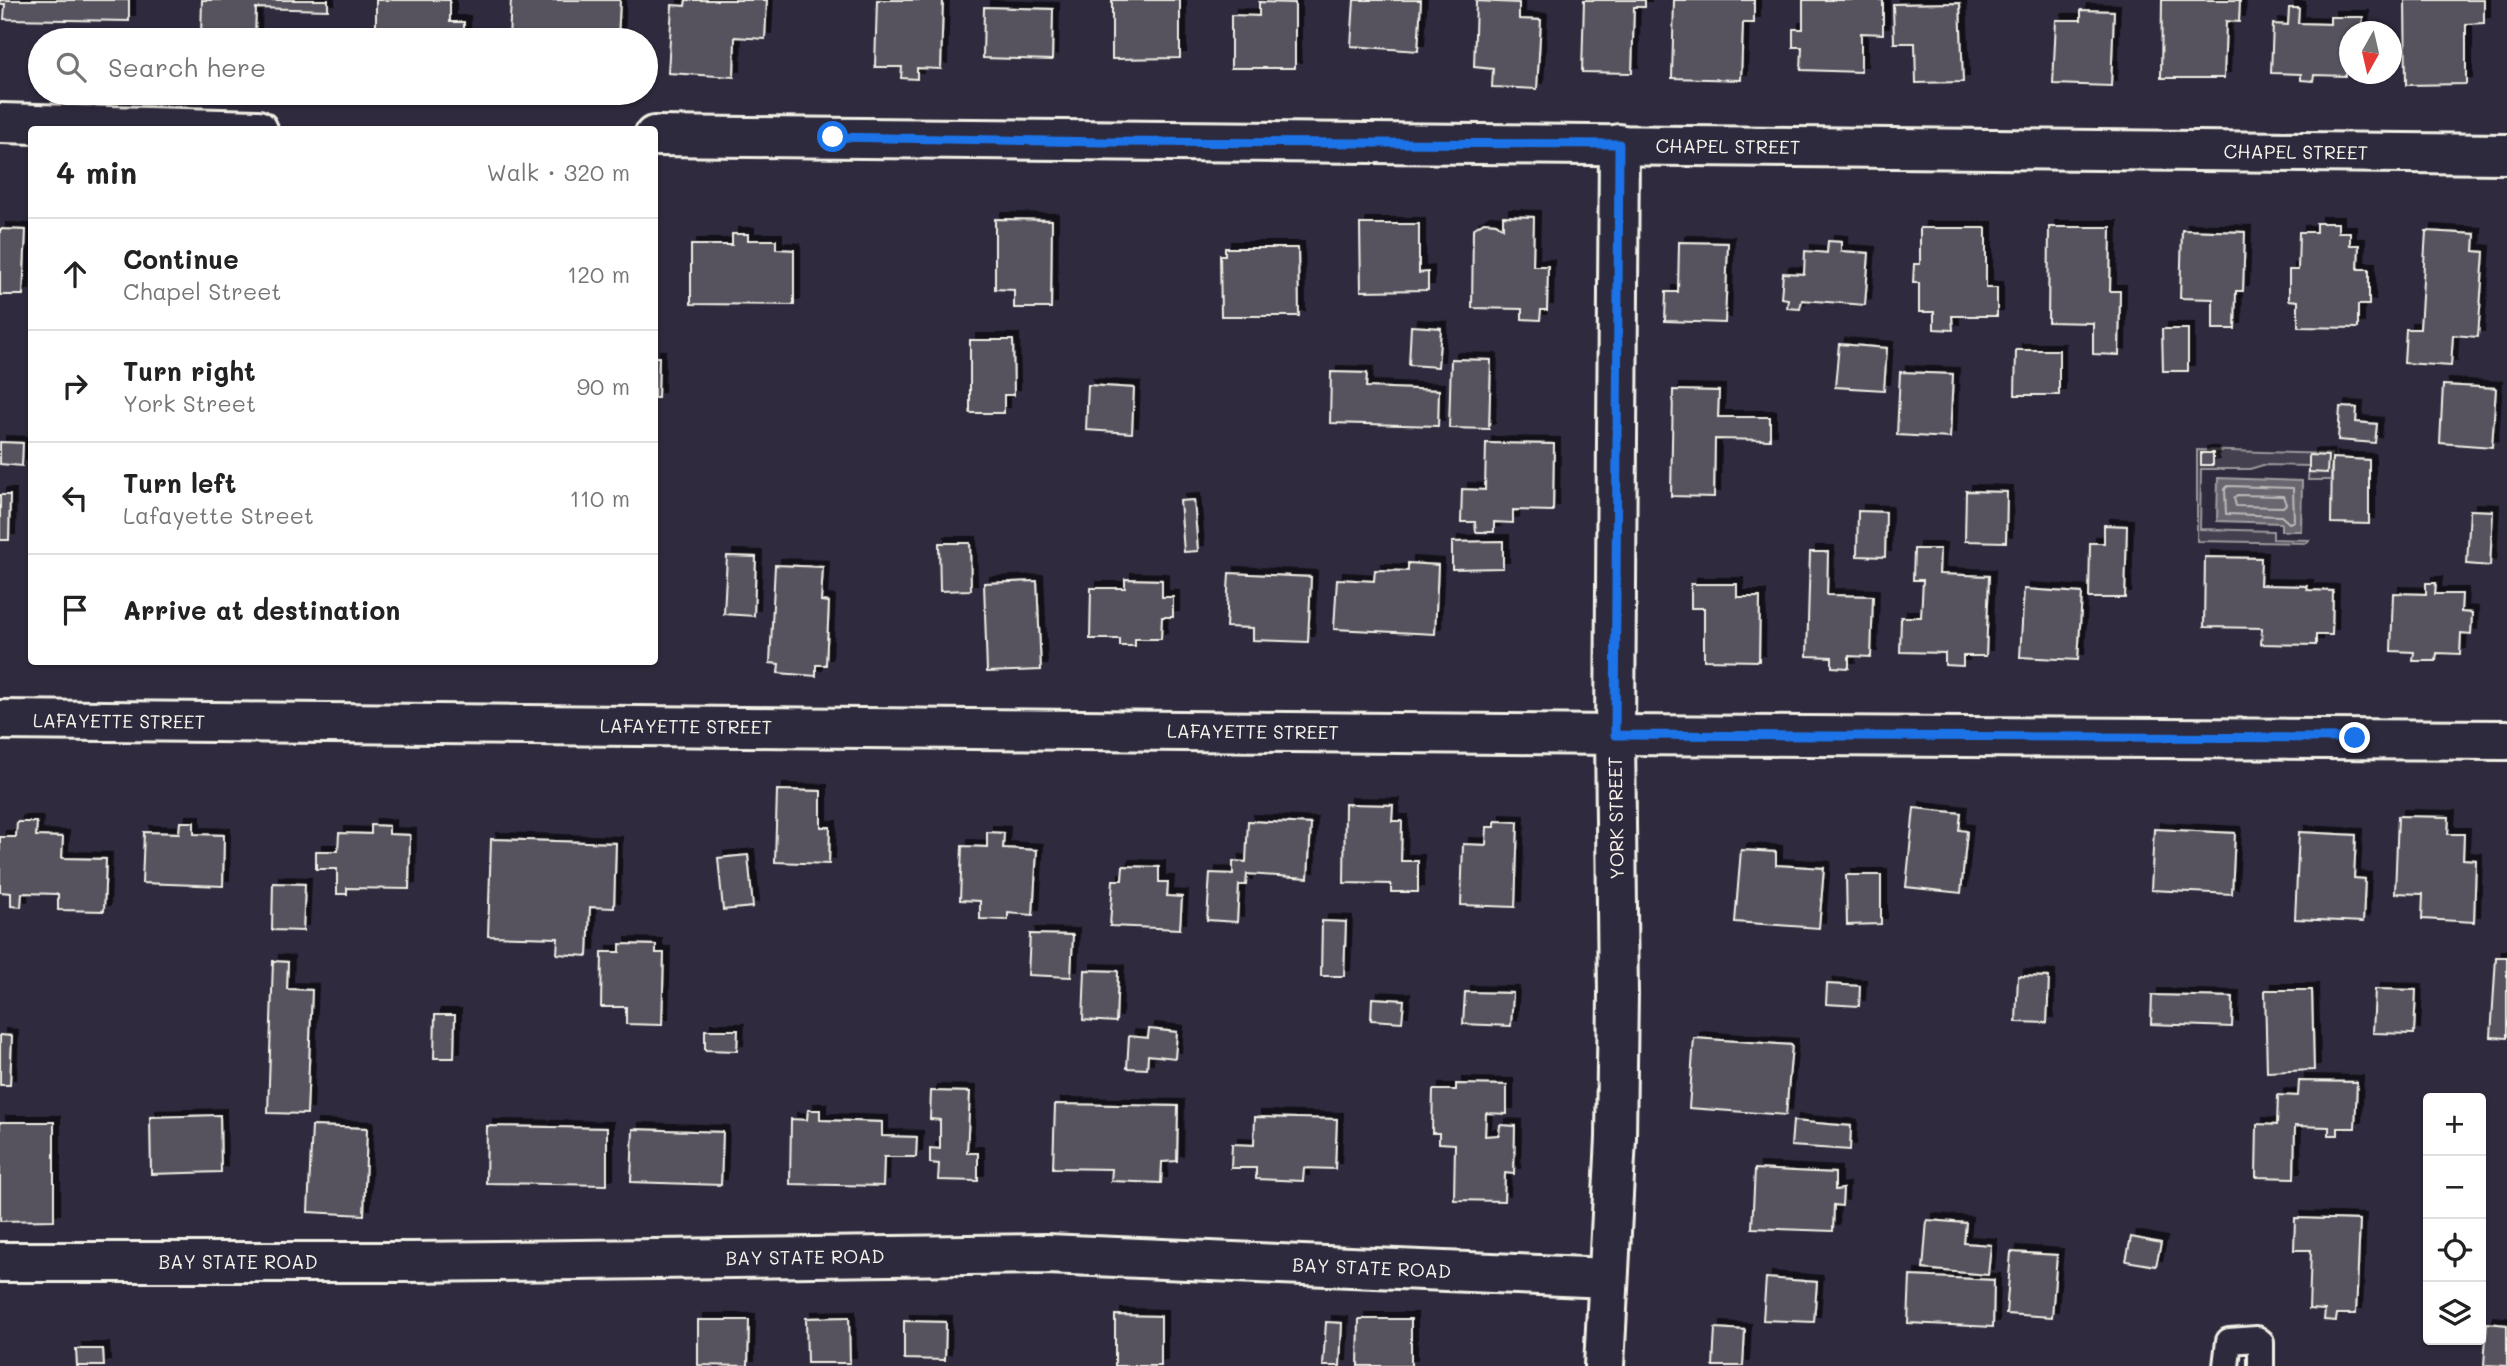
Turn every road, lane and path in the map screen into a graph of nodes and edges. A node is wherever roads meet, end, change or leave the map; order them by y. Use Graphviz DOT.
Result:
graph roads {
  1 [pos="0,123"];
  2 [pos="111,126"];
  3 [pos="658,136"];
  4 [pos="1619,144"];
  5 [pos="2507,154"];
  6 [pos="0,720"];
  7 [pos="1615,735"];
  8 [pos="2507,740"];
  9 [pos="0,1262"];
  10 [pos="1608,1278"];
  11 [pos="1604,1366"];
  12 [pos="2226,1366"];
  13 [pos="2261,1366"];
  1 -- 2 [label="street"];
  3 -- 4 [label="street, CHAPEL STREET"];
  4 -- 5 [label="street, CHAPEL STREET"];
  4 -- 7 [label="street, YORK STREET"];
  6 -- 7 [label="street, LAFAYETTE STREET"];
  7 -- 8 [label="street, LAFAYETTE STREET"];
  7 -- 10 [label="street, YORK STREET"];
  9 -- 10 [label="street, BAY STATE ROAD"];
  10 -- 11 [label="street, YORK STREET"];
  12 -- 13 [label="lane"];
}
